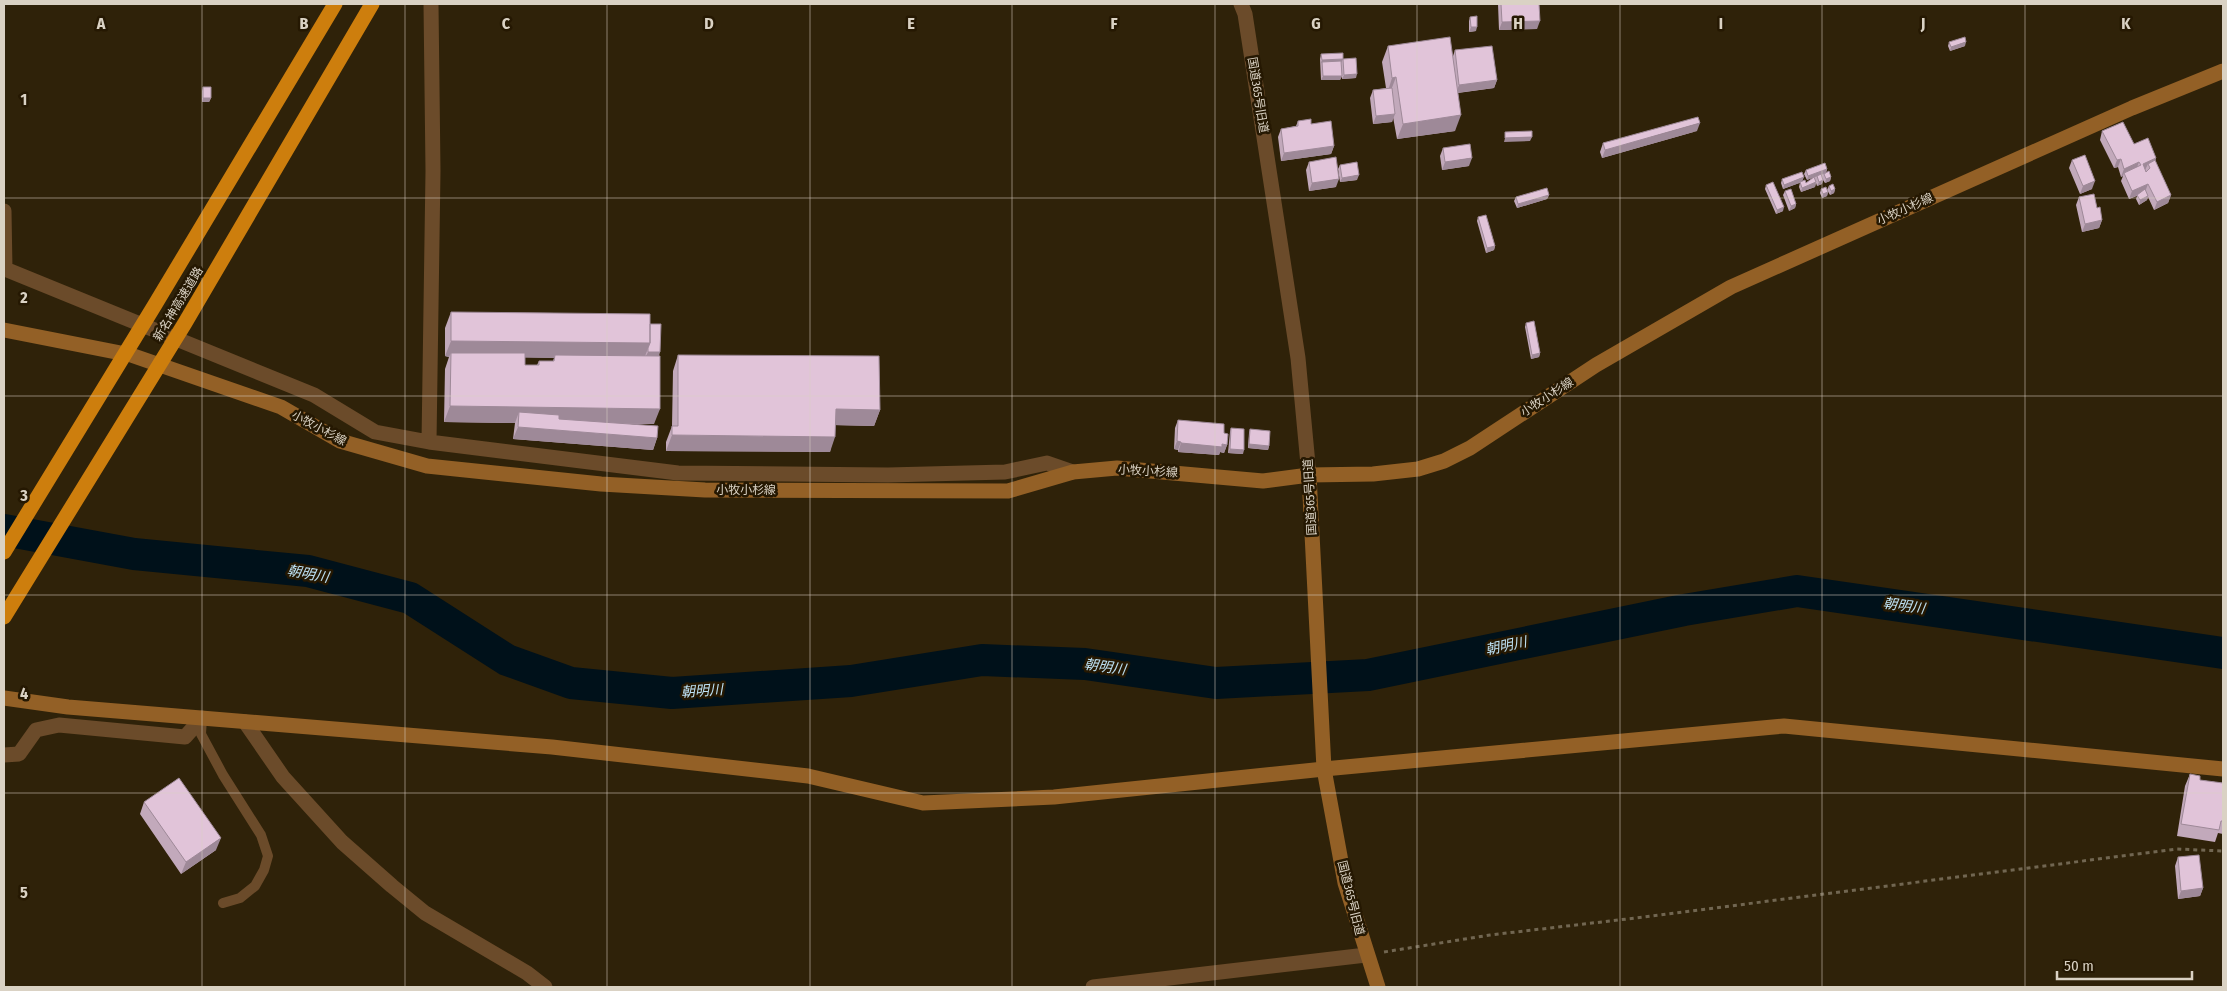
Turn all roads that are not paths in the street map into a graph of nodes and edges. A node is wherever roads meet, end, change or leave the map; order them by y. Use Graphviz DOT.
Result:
graph roads {
  1 [pos="335,4"];
  2 [pos="372,4"];
  3 [pos="431,4"];
  4 [pos="1241,4"];
  5 [pos="2223,71"];
  6 [pos="4,210"];
  7 [pos="4,330"];
  8 [pos="429,442"];
  9 [pos="1073,472"];
  10 [pos="1309,482"];
  11 [pos="4,552"];
  12 [pos="4,617"];
  13 [pos="4,698"];
  14 [pos="202,718"];
  15 [pos="245,722"];
  16 [pos="4,755"];
  17 [pos="1324,769"];
  18 [pos="2223,769"];
  19 [pos="223,903"];
  20 [pos="1366,956"];
  21 [pos="546,987"];
  22 [pos="1093,987"];
  23 [pos="1378,987"];
  1 -- 11 [label="highway, 新名神高速道路, bridge"];
  2 -- 12 [label="highway, 新名神高速道路, bridge"];
  3 -- 8 [label="street"];
  4 -- 10 [label="street, 国道365号旧道"];
  5 -- 10 [label="street, 小牧小杉線"];
  6 -- 8 [label="street"];
  7 -- 9 [label="street, 小牧小杉線"];
  8 -- 9 [label="street"];
  9 -- 10 [label="street, 小牧小杉線"];
  10 -- 17 [label="street, 国道365号旧道"];
  13 -- 14 [label="street"];
  14 -- 15 [label="street"];
  14 -- 16 [label="street"];
  14 -- 19 [label="lane"];
  15 -- 17 [label="street"];
  15 -- 21 [label="street"];
  17 -- 18 [label="street"];
  17 -- 20 [label="street, 国道365号旧道"];
  20 -- 22 [label="street"];
  20 -- 23 [label="street, 国道365号旧道"];
}
